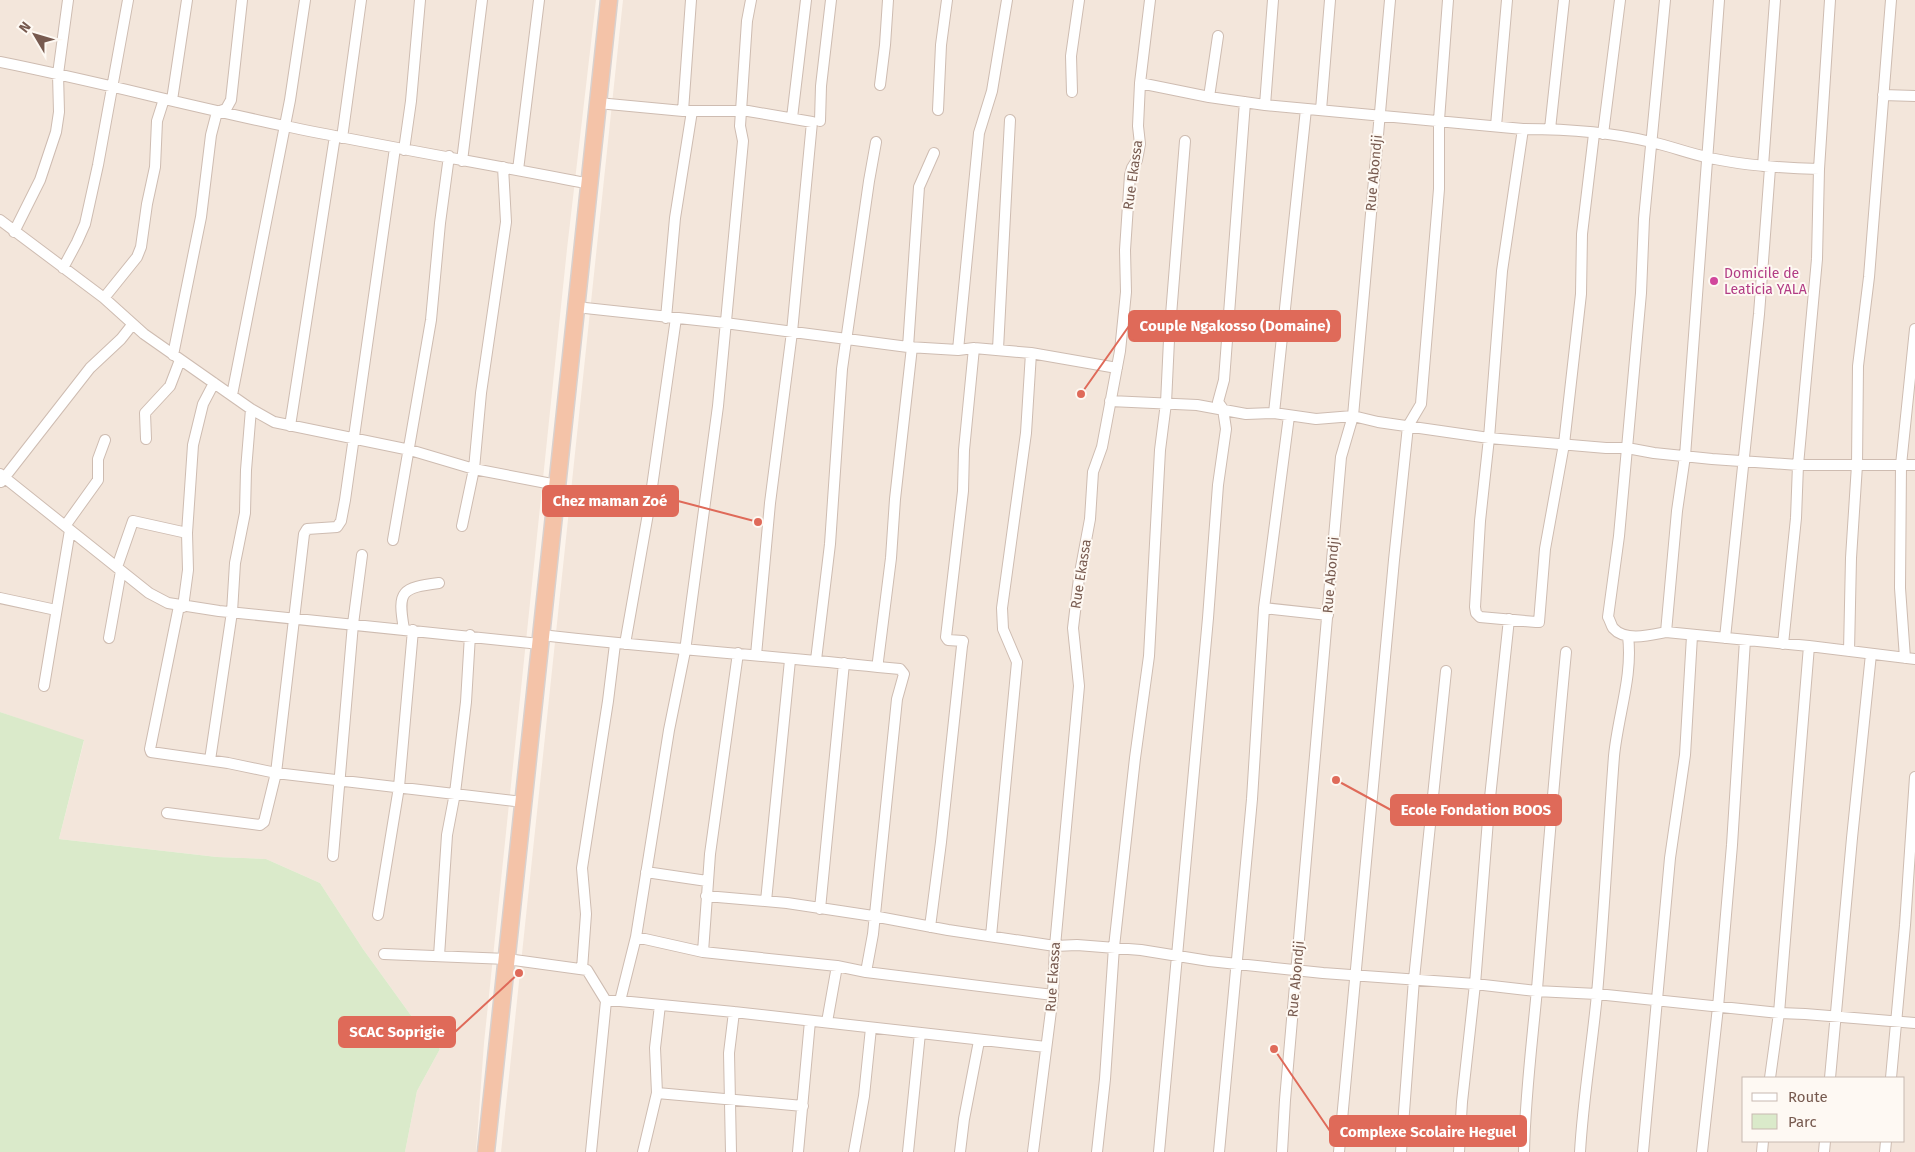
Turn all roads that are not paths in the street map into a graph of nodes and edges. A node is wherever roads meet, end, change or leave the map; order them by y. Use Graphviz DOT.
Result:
graph roads {
  1 [pos="68,0"];
  2 [pos="128,0"];
  3 [pos="187,0"];
  4 [pos="242,0"];
  5 [pos="305,0"];
  6 [pos="361,0"];
  7 [pos="420,0"];
  8 [pos="482,0"];
  9 [pos="538,0"];
  10 [pos="609,0"];
  11 [pos="691,0"];
  12 [pos="750,0"];
  13 [pos="806,0"];
  14 [pos="831,0"];
  15 [pos="888,0"];
  16 [pos="947,0"];
  17 [pos="1007,0"];
  18 [pos="1079,0"];
  19 [pos="1150,0"];
  20 [pos="1273,0"];
  21 [pos="1330,0"];
  22 [pos="1390,0"];
  23 [pos="1448,0"];
  24 [pos="1507,0"];
  25 [pos="1564,0"];
  26 [pos="1620,0"];
  27 [pos="1665,0"];
  28 [pos="1719,0"];
  29 [pos="1774,0"];
  30 [pos="1830,0"];
  31 [pos="1892,0"];
  32 [pos="1218,36"];
  33 [pos="0,62"];
  34 [pos="58,74"];
  35 [pos="1140,83"];
  36 [pos="880,85"];
  37 [pos="112,86"];
  38 [pos="1072,92"];
  39 [pos="1883,95"];
  40 [pos="1915,96"];
  41 [pos="1209,97"];
  42 [pos="168,100"];
  43 [pos="1245,102"];
  44 [pos="598,103"];
  45 [pos="1264,105"];
  46 [pos="1306,109"];
  47 [pos="938,110"];
  48 [pos="1321,110"];
  49 [pos="687,111"];
  50 [pos="223,112"];
  51 [pos="742,112"];
  52 [pos="1379,115"];
  53 [pos="792,118"];
  54 [pos="1010,120"];
  55 [pos="1438,120"];
  56 [pos="820,121"];
  57 [pos="284,126"];
  58 [pos="1496,126"];
  59 [pos="1523,129"];
  60 [pos="1550,129"];
  61 [pos="1598,134"];
  62 [pos="338,137"];
  63 [pos="876,142"];
  64 [pos="1185,142"];
  65 [pos="1651,142"];
  66 [pos="399,149"];
  67 [pos="934,153"];
  68 [pos="449,156"];
  69 [pos="1707,158"];
  70 [pos="462,161"];
  71 [pos="1767,167"];
  72 [pos="503,168"];
  73 [pos="1819,169"];
  74 [pos="518,170"];
  75 [pos="590,184"];
  76 [pos="0,220"];
  77 [pos="14,232"];
  78 [pos="63,268"];
  79 [pos="104,298"];
  80 [pos="576,307"];
  81 [pos="671,318"];
  82 [pos="725,323"];
  83 [pos="132,325"];
  84 [pos="1915,328"];
  85 [pos="792,332"];
  86 [pos="846,340"];
  87 [pos="910,347"];
  88 [pos="974,348"];
  89 [pos="998,349"];
  90 [pos="958,350"];
  91 [pos="1031,353"];
  92 [pos="176,358"];
  93 [pos="1117,368"];
  94 [pos="214,382"];
  95 [pos="232,395"];
  96 [pos="1110,401"];
  97 [pos="1166,403"];
  98 [pos="251,409"];
  99 [pos="1223,409"];
  100 [pos="1274,413"];
  101 [pos="1289,416"];
  102 [pos="1354,416"];
  103 [pos="290,426"];
  104 [pos="1408,426"];
  105 [pos="354,438"];
  106 [pos="1489,438"];
  107 [pos="146,439"];
  108 [pos="105,440"];
  109 [pos="1564,444"];
  110 [pos="1627,448"];
  111 [pos="410,450"];
  112 [pos="1685,456"];
  113 [pos="1744,460"];
  114 [pos="1798,465"];
  115 [pos="1857,465"];
  116 [pos="1901,465"];
  117 [pos="1915,465"];
  118 [pos="474,468"];
  119 [pos="1,478"];
  120 [pos="557,485"];
  121 [pos="462,526"];
  122 [pos="68,528"];
  123 [pos="187,533"];
  124 [pos="393,540"];
  125 [pos="362,555"];
  126 [pos="119,569"];
  127 [pos="439,583"];
  128 [pos="0,598"];
  129 [pos="181,606"];
  130 [pos="1264,608"];
  131 [pos="56,610"];
  132 [pos="232,612"];
  133 [pos="1328,615"];
  134 [pos="294,618"];
  135 [pos="1509,620"];
  136 [pos="353,624"];
  137 [pos="409,629"];
  138 [pos="1666,632"];
  139 [pos="470,635"];
  140 [pos="1628,636"];
  141 [pos="1692,636"];
  142 [pos="109,638"];
  143 [pos="1725,638"];
  144 [pos="541,639"];
  145 [pos="1745,640"];
  146 [pos="620,644"];
  147 [pos="1783,644"];
  148 [pos="1809,646"];
  149 [pos="685,651"];
  150 [pos="1849,651"];
  151 [pos="1566,652"];
  152 [pos="738,653"];
  153 [pos="1871,654"];
  154 [pos="756,655"];
  155 [pos="1910,658"];
  156 [pos="790,660"];
  157 [pos="816,660"];
  158 [pos="844,663"];
  159 [pos="878,667"];
  160 [pos="1446,671"];
  161 [pos="44,686"];
  162 [pos="210,760"];
  163 [pos="276,773"];
  164 [pos="1915,777"];
  165 [pos="339,781"];
  166 [pos="399,787"];
  167 [pos="455,794"];
  168 [pos="524,802"];
  169 [pos="167,813"];
  170 [pos="334,856"];
  171 [pos="646,872"];
  172 [pos="707,881"];
  173 [pos="706,896"];
  174 [pos="766,901"];
  175 [pos="820,909"];
  176 [pos="378,915"];
  177 [pos="873,916"];
  178 [pos="930,926"];
  179 [pos="991,936"];
  180 [pos="636,937"];
  181 [pos="1055,946"];
  182 [pos="1114,947"];
  183 [pos="703,952"];
  184 [pos="384,954"];
  185 [pos="1176,955"];
  186 [pos="439,956"];
  187 [pos="507,958"];
  188 [pos="1236,963"];
  189 [pos="837,966"];
  190 [pos="582,969"];
  191 [pos="1296,969"];
  192 [pos="866,972"];
  193 [pos="1355,975"];
  194 [pos="1414,979"];
  195 [pos="1475,984"];
  196 [pos="1536,991"];
  197 [pos="1597,994"];
  198 [pos="1053,995"];
  199 [pos="606,1001"];
  200 [pos="620,1001"];
  201 [pos="1656,1001"];
  202 [pos="660,1005"];
  203 [pos="1718,1006"];
  204 [pos="734,1012"];
  205 [pos="1779,1014"];
  206 [pos="1836,1017"];
  207 [pos="810,1021"];
  208 [pos="827,1022"];
  209 [pos="1895,1022"];
  210 [pos="1915,1023"];
  211 [pos="871,1028"];
  212 [pos="920,1033"];
  213 [pos="979,1041"];
  214 [pos="1046,1047"];
  215 [pos="1770,1077"];
  216 [pos="1830,1077"];
  217 [pos="1891,1077"];
  218 [pos="657,1093"];
  219 [pos="729,1098"];
  220 [pos="803,1106"];
  221 [pos="486,1152"];
  222 [pos="591,1152"];
  223 [pos="643,1152"];
  224 [pos="731,1152"];
  225 [pos="798,1152"];
  226 [pos="854,1152"];
  227 [pos="908,1152"];
  228 [pos="960,1152"];
  229 [pos="1034,1152"];
  230 [pos="1097,1152"];
  231 [pos="1159,1152"];
  232 [pos="1220,1152"];
  233 [pos="1282,1152"];
  234 [pos="1339,1152"];
  235 [pos="1401,1152"];
  236 [pos="1459,1152"];
  237 [pos="1524,1152"];
  238 [pos="1580,1152"];
  239 [pos="1643,1152"];
  240 [pos="1702,1152"];
  1 -- 34 [label="street"];
  2 -- 37 [label="street"];
  3 -- 42 [label="street"];
  4 -- 50 [label="street"];
  5 -- 57 [label="street"];
  6 -- 62 [label="street"];
  7 -- 66 [label="street"];
  8 -- 70 [label="street"];
  9 -- 74 [label="street"];
  10 -- 44 [label="highway"];
  11 -- 49 [label="street"];
  12 -- 51 [label="street"];
  13 -- 53 [label="street"];
  14 -- 56 [label="street"];
  15 -- 36 [label="street"];
  16 -- 47 [label="street"];
  17 -- 90 [label="street"];
  18 -- 38 [label="street"];
  19 -- 35 [label="street, Rue Ekassa"];
  20 -- 45 [label="street"];
  21 -- 48 [label="street"];
  22 -- 52 [label="street, Rue Abondji"];
  23 -- 55 [label="street"];
  24 -- 58 [label="street"];
  25 -- 60 [label="street"];
  26 -- 61 [label="street"];
  27 -- 65 [label="street"];
  28 -- 69 [label="street"];
  29 -- 71 [label="street"];
  30 -- 73 [label="street"];
  31 -- 39 [label="street"];
  32 -- 41 [label="street"];
  33 -- 34 [label="street"];
  34 -- 37 [label="street"];
  34 -- 77 [label="street"];
  35 -- 41 [label="street"];
  35 -- 93 [label="street, Rue Ekassa"];
  37 -- 42 [label="street"];
  37 -- 78 [label="street"];
  39 -- 40 [label="street"];
  39 -- 115 [label="street"];
  41 -- 43 [label="street"];
  42 -- 50 [label="street"];
  42 -- 79 [label="street"];
  43 -- 45 [label="street"];
  43 -- 99 [label="street"];
  44 -- 49 [label="street"];
  44 -- 75 [label="highway"];
  45 -- 46 [label="street"];
  46 -- 48 [label="street"];
  46 -- 100 [label="street"];
  48 -- 52 [label="street"];
  49 -- 51 [label="street"];
  49 -- 81 [label="street"];
  50 -- 57 [label="street"];
  50 -- 92 [label="street"];
  51 -- 53 [label="street"];
  51 -- 82 [label="street"];
  52 -- 55 [label="street"];
  52 -- 102 [label="street, Rue Abondji"];
  53 -- 85 [label="street"];
  54 -- 89 [label="street"];
  55 -- 58 [label="street"];
  55 -- 104 [label="street"];
  57 -- 62 [label="street"];
  57 -- 95 [label="street"];
  58 -- 59 [label="street"];
  59 -- 60 [label="street"];
  59 -- 106 [label="street"];
  60 -- 61 [label="street"];
  61 -- 65 [label="street"];
  61 -- 109 [label="street"];
  62 -- 66 [label="street"];
  62 -- 103 [label="street"];
  63 -- 86 [label="street"];
  64 -- 97 [label="street"];
  65 -- 69 [label="street"];
  65 -- 110 [label="street"];
  66 -- 68 [label="street"];
  66 -- 105 [label="street"];
  67 -- 87 [label="street"];
  68 -- 70 [label="street"];
  68 -- 111 [label="street"];
  69 -- 71 [label="street"];
  69 -- 112 [label="street"];
  70 -- 72 [label="street"];
  71 -- 73 [label="street"];
  71 -- 113 [label="street"];
  72 -- 74 [label="street"];
  72 -- 118 [label="street"];
  73 -- 114 [label="street"];
  74 -- 75 [label="street"];
  75 -- 80 [label="highway"];
  76 -- 77 [label="street"];
  77 -- 78 [label="street"];
  78 -- 79 [label="street"];
  79 -- 83 [label="street"];
  80 -- 81 [label="street"];
  80 -- 120 [label="highway"];
  81 -- 82 [label="street"];
  81 -- 146 [label="street"];
  82 -- 85 [label="street"];
  82 -- 149 [label="street"];
  83 -- 92 [label="street"];
  83 -- 119 [label="street"];
  84 -- 116 [label="street"];
  85 -- 86 [label="street"];
  85 -- 154 [label="street"];
  86 -- 87 [label="street"];
  86 -- 157 [label="street"];
  87 -- 90 [label="street"];
  87 -- 159 [label="street"];
  88 -- 89 [label="street"];
  88 -- 90 [label="street"];
  88 -- 178 [label="street"];
  89 -- 91 [label="street"];
  91 -- 93 [label="street"];
  91 -- 179 [label="street"];
  92 -- 94 [label="street"];
  92 -- 107 [label="street"];
  93 -- 96 [label="street, Rue Ekassa"];
  94 -- 95 [label="street"];
  94 -- 123 [label="street"];
  95 -- 98 [label="street"];
  96 -- 97 [label="street"];
  96 -- 181 [label="street, Rue Ekassa"];
  97 -- 99 [label="street"];
  97 -- 182 [label="street"];
  98 -- 103 [label="street"];
  98 -- 132 [label="street"];
  99 -- 100 [label="street"];
  99 -- 185 [label="street"];
  100 -- 101 [label="street"];
  101 -- 102 [label="street"];
  101 -- 130 [label="street"];
  102 -- 104 [label="street"];
  102 -- 133 [label="street, Rue Abondji"];
  103 -- 105 [label="street"];
  104 -- 106 [label="street"];
  104 -- 193 [label="street"];
  105 -- 111 [label="street"];
  105 -- 134 [label="street"];
  106 -- 109 [label="street"];
  106 -- 135 [label="street"];
  108 -- 122 [label="street"];
  109 -- 110 [label="street"];
  109 -- 135 [label="street"];
  110 -- 112 [label="street"];
  110 -- 140 [label="street"];
  111 -- 118 [label="street"];
  111 -- 124 [label="street"];
  112 -- 113 [label="street"];
  112 -- 138 [label="street"];
  113 -- 114 [label="street"];
  113 -- 143 [label="street"];
  114 -- 115 [label="street"];
  114 -- 147 [label="street"];
  115 -- 116 [label="street"];
  115 -- 150 [label="street"];
  116 -- 117 [label="street"];
  116 -- 155 [label="street"];
  118 -- 120 [label="street"];
  118 -- 121 [label="street"];
  119 -- 122 [label="street"];
  120 -- 144 [label="highway"];
  122 -- 126 [label="street"];
  122 -- 131 [label="street"];
  123 -- 126 [label="street"];
  123 -- 129 [label="street"];
  125 -- 136 [label="street"];
  126 -- 129 [label="street"];
  126 -- 142 [label="street"];
  127 -- 137 [label="street"];
  128 -- 131 [label="street"];
  129 -- 132 [label="street"];
  129 -- 162 [label="street"];
  130 -- 133 [label="street"];
  130 -- 188 [label="street"];
  131 -- 161 [label="street"];
  132 -- 134 [label="street"];
  132 -- 162 [label="street"];
  133 -- 191 [label="street, Rue Abondji"];
  134 -- 136 [label="street"];
  134 -- 163 [label="street"];
  135 -- 195 [label="street"];
  136 -- 137 [label="street"];
  136 -- 165 [label="street"];
  137 -- 139 [label="street"];
  137 -- 166 [label="street"];
  138 -- 140 [label="street"];
  138 -- 141 [label="street"];
  139 -- 144 [label="street"];
  139 -- 167 [label="street"];
  140 -- 197 [label="street"];
  141 -- 143 [label="street"];
  141 -- 201 [label="street"];
  143 -- 145 [label="street"];
  144 -- 146 [label="street"];
  144 -- 168 [label="highway"];
  145 -- 147 [label="street"];
  145 -- 203 [label="street"];
  146 -- 149 [label="street"];
  146 -- 190 [label="street"];
  147 -- 148 [label="street"];
  148 -- 150 [label="street"];
  148 -- 205 [label="street"];
  149 -- 152 [label="street"];
  149 -- 171 [label="street"];
  150 -- 153 [label="street"];
  151 -- 196 [label="street"];
  152 -- 154 [label="street"];
  152 -- 172 [label="street"];
  153 -- 155 [label="street"];
  153 -- 206 [label="street"];
  154 -- 156 [label="street"];
  156 -- 157 [label="street"];
  156 -- 174 [label="street"];
  157 -- 158 [label="street"];
  158 -- 159 [label="street"];
  158 -- 175 [label="street"];
  159 -- 177 [label="street"];
  160 -- 194 [label="street"];
  162 -- 163 [label="street"];
  163 -- 165 [label="street"];
  163 -- 169 [label="street"];
  164 -- 209 [label="street"];
  165 -- 166 [label="street"];
  165 -- 170 [label="street"];
  166 -- 167 [label="street"];
  166 -- 176 [label="street"];
  167 -- 168 [label="street"];
  167 -- 186 [label="street"];
  168 -- 187 [label="highway"];
  171 -- 172 [label="street"];
  171 -- 180 [label="street"];
  172 -- 173 [label="street"];
  173 -- 174 [label="street"];
  173 -- 183 [label="street"];
  174 -- 175 [label="street"];
  175 -- 177 [label="street"];
  177 -- 178 [label="street"];
  177 -- 192 [label="street"];
  178 -- 179 [label="street"];
  179 -- 181 [label="street"];
  180 -- 183 [label="street"];
  180 -- 200 [label="street"];
  181 -- 182 [label="street"];
  181 -- 198 [label="street, Rue Ekassa"];
  182 -- 185 [label="street"];
  182 -- 230 [label="street"];
  183 -- 189 [label="street"];
  184 -- 186 [label="street"];
  185 -- 188 [label="street"];
  185 -- 231 [label="street"];
  186 -- 187 [label="street"];
  187 -- 190 [label="street"];
  187 -- 221 [label="highway"];
  188 -- 191 [label="street"];
  188 -- 232 [label="street"];
  189 -- 192 [label="street"];
  189 -- 208 [label="street"];
  190 -- 199 [label="street"];
  191 -- 193 [label="street"];
  191 -- 233 [label="street, Rue Abondji"];
  192 -- 198 [label="street"];
  193 -- 194 [label="street"];
  193 -- 234 [label="street"];
  194 -- 195 [label="street"];
  194 -- 235 [label="street"];
  195 -- 196 [label="street"];
  195 -- 236 [label="street"];
  196 -- 197 [label="street"];
  196 -- 237 [label="street"];
  197 -- 201 [label="street"];
  197 -- 238 [label="street"];
  198 -- 214 [label="street, Rue Ekassa"];
  199 -- 200 [label="street"];
  199 -- 222 [label="street"];
  200 -- 202 [label="street"];
  201 -- 203 [label="street"];
  201 -- 239 [label="street"];
  202 -- 204 [label="street"];
  202 -- 218 [label="street"];
  203 -- 205 [label="street"];
  203 -- 240 [label="street"];
  204 -- 207 [label="street"];
  204 -- 219 [label="street"];
  205 -- 206 [label="street"];
  205 -- 215 [label="street"];
  206 -- 209 [label="street"];
  206 -- 216 [label="street"];
  207 -- 208 [label="street"];
  207 -- 220 [label="street"];
  208 -- 211 [label="street"];
  209 -- 210 [label="street"];
  209 -- 217 [label="street"];
  211 -- 212 [label="street"];
  211 -- 226 [label="street"];
  212 -- 213 [label="street"];
  212 -- 227 [label="street"];
  213 -- 214 [label="street"];
  213 -- 228 [label="street"];
  214 -- 229 [label="street, Rue Ekassa"];
  218 -- 219 [label="street"];
  218 -- 223 [label="street"];
  219 -- 220 [label="street"];
  219 -- 224 [label="street"];
  220 -- 225 [label="street"];
}
